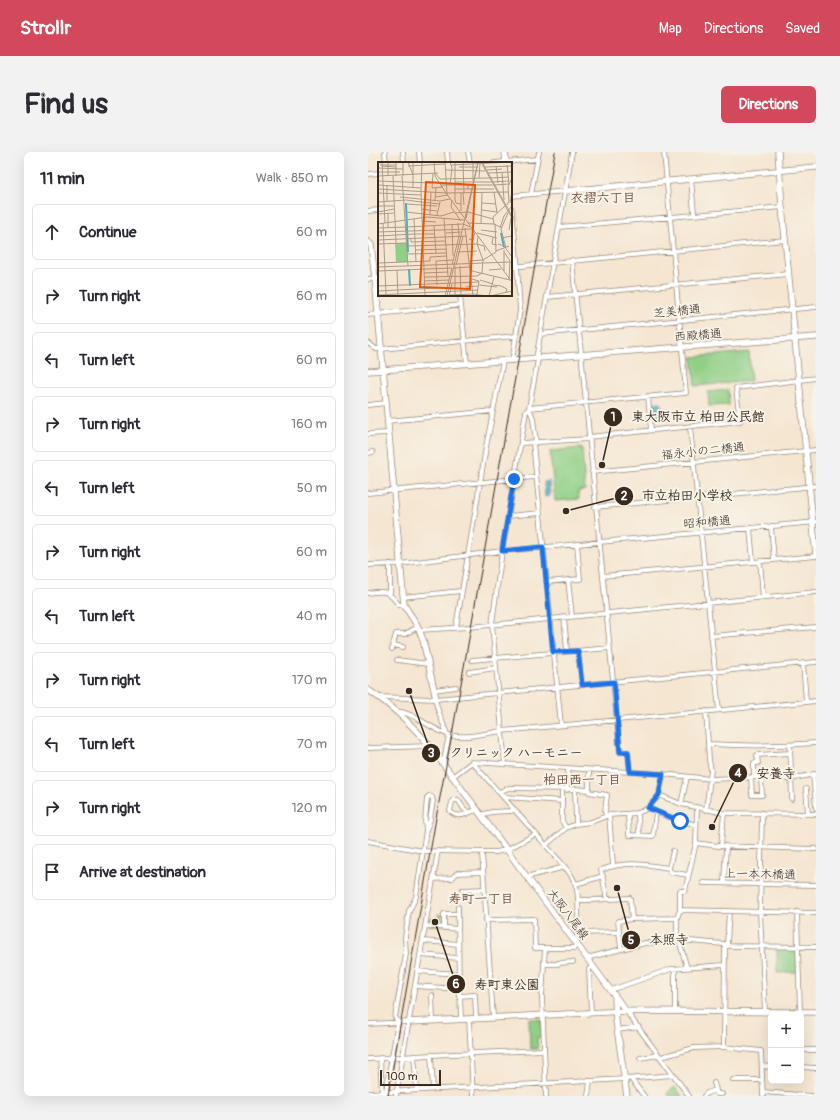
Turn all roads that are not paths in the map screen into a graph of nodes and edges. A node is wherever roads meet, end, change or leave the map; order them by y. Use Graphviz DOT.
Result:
graph roads {
  1 [pos="385,152"];
  2 [pos="403,152"];
  3 [pos="419,152"];
  4 [pos="447,152"];
  5 [pos="468,152"];
  6 [pos="505,152"];
  7 [pos="539,152"];
  8 [pos="572,152"];
  9 [pos="664,152"];
  10 [pos="778,152"];
  11 [pos="538,159"];
  12 [pos="386,162"];
  13 [pos="404,162"];
  14 [pos="420,162"];
  15 [pos="448,162"];
  16 [pos="470,162"];
  17 [pos="506,162"];
  18 [pos="816,167"];
  19 [pos="779,170"];
  20 [pos="378,173"];
  21 [pos="368,174"];
  22 [pos="691,179"];
  23 [pos="666,181"];
  24 [pos="566,191"];
  25 [pos="531,194"];
  26 [pos="512,196"];
  27 [pos="782,207"];
  28 [pos="378,210"];
  29 [pos="368,211"];
  30 [pos="694,214"];
  31 [pos="670,216"];
  32 [pos="559,227"];
  33 [pos="512,231"];
  34 [pos="785,240"];
  35 [pos="368,242"];
  36 [pos="673,250"];
  37 [pos="572,260"];
  38 [pos="552,262"];
  39 [pos="514,267"];
  40 [pos="788,274"];
  41 [pos="377,278"];
  42 [pos="368,279"];
  43 [pos="676,285"];
  44 [pos="576,294"];
  45 [pos="460,296"];
  46 [pos="547,297"];
  47 [pos="461,305"];
  48 [pos="816,307"];
  49 [pos="792,309"];
  50 [pos="378,314"];
  51 [pos="368,315"];
  52 [pos="680,321"];
  53 [pos="579,330"];
  54 [pos="540,334"];
  55 [pos="516,336"];
  56 [pos="816,337"];
  57 [pos="794,338"];
  58 [pos="464,341"];
  59 [pos="368,343"];
  60 [pos="683,348"];
  61 [pos="381,349"];
  62 [pos="581,355"];
  63 [pos="537,359"];
  64 [pos="503,361"];
  65 [pos="512,361"];
  66 [pos="467,364"];
  67 [pos="382,370"];
  68 [pos="368,371"];
  69 [pos="816,378"];
  70 [pos="799,380"];
  71 [pos="648,396"];
  72 [pos="586,402"];
  73 [pos="386,403"];
  74 [pos="368,405"];
  75 [pos="529,408"];
  76 [pos="493,410"];
  77 [pos="387,421"];
  78 [pos="690,427"];
  79 [pos="651,430"];
  80 [pos="388,433"];
  81 [pos="368,434"];
  82 [pos="589,438"];
  83 [pos="521,443"];
  84 [pos="534,443"];
  85 [pos="816,450"];
  86 [pos="806,451"];
  87 [pos="373,452"];
  88 [pos="368,453"];
  89 [pos="693,462"];
  90 [pos="592,472"];
  91 [pos="535,477"];
  92 [pos="514,479"];
  93 [pos="480,482"];
  94 [pos="816,486"];
  95 [pos="809,487"];
  96 [pos="394,491"];
  97 [pos="368,493"];
  98 [pos="697,497"];
  99 [pos="595,507"];
  100 [pos="540,513"];
  101 [pos="508,516"];
  102 [pos="814,522"];
  103 [pos="771,526"];
  104 [pos="750,528"];
  105 [pos="701,533"];
  106 [pos="600,542"];
  107 [pos="577,544"];
  108 [pos="543,547"];
  109 [pos="502,551"];
  110 [pos="468,555"];
  111 [pos="816,555"];
  112 [pos="774,560"];
  113 [pos="760,561"];
  114 [pos="753,562"];
  115 [pos="390,564"];
  116 [pos="400,564"];
  117 [pos="368,565"];
  118 [pos="704,567"];
  119 [pos="604,576"];
  120 [pos="568,580"];
  121 [pos="546,582"];
  122 [pos="461,591"];
  123 [pos="816,592"];
  124 [pos="368,593"];
  125 [pos="390,593"];
  126 [pos="403,597"];
  127 [pos="763,597"];
  128 [pos="708,603"];
  129 [pos="404,604"];
  130 [pos="607,613"];
  131 [pos="564,616"];
  132 [pos="572,616"];
  133 [pos="550,618"];
  134 [pos="492,624"];
  135 [pos="816,627"];
  136 [pos="456,628"];
  137 [pos="418,629"];
  138 [pos="711,636"];
  139 [pos="403,647"];
  140 [pos="610,648"];
  141 [pos="567,651"];
  142 [pos="578,651"];
  143 [pos="553,652"];
  144 [pos="495,657"];
  145 [pos="397,660"];
  146 [pos="472,660"];
  147 [pos="816,662"];
  148 [pos="803,663"];
  149 [pos="428,664"];
  150 [pos="496,668"];
  151 [pos="469,672"];
  152 [pos="715,672"];
  153 [pos="614,682"];
  154 [pos="582,685"];
  155 [pos="456,688"];
  156 [pos="557,688"];
  157 [pos="368,690"];
  158 [pos="434,690"];
  159 [pos="499,693"];
  160 [pos="378,697"];
  161 [pos="435,699"];
  162 [pos="816,701"];
  163 [pos="806,702"];
  164 [pos="719,710"];
  165 [pos="395,711"];
  166 [pos="706,711"];
  167 [pos="411,715"];
  168 [pos="617,720"];
  169 [pos="407,721"];
  170 [pos="561,725"];
  171 [pos="502,731"];
  172 [pos="448,735"];
  173 [pos="816,743"];
  174 [pos="709,744"];
  175 [pos="790,745"];
  176 [pos="430,746"];
  177 [pos="368,748"];
  178 [pos="790,754"];
  179 [pos="472,762"];
  180 [pos="505,764"];
  181 [pos="443,765"];
  182 [pos="568,769"];
  183 [pos="590,770"];
  184 [pos="630,772"];
  185 [pos="663,774"];
  186 [pos="815,774"];
  187 [pos="687,776"];
  188 [pos="753,777"];
  189 [pos="761,777"];
  190 [pos="452,778"];
  191 [pos="711,779"];
  192 [pos="790,779"];
  193 [pos="575,789"];
  194 [pos="806,789"];
  195 [pos="564,790"];
  196 [pos="589,790"];
  197 [pos="499,792"];
  198 [pos="659,795"];
  199 [pos="504,797"];
  200 [pos="792,799"];
  201 [pos="562,801"];
  202 [pos="681,804"];
  203 [pos="648,808"];
  204 [pos="697,808"];
  205 [pos="816,808"];
  206 [pos="514,809"];
  207 [pos="476,810"];
  208 [pos="706,810"];
  209 [pos="469,812"];
  210 [pos="656,812"];
  211 [pos="724,813"];
  212 [pos="762,813"];
  213 [pos="628,814"];
  214 [pos="638,814"];
  215 [pos="808,814"];
  216 [pos="816,814"];
  217 [pos="480,815"];
  218 [pos="608,816"];
  219 [pos="576,824"];
  220 [pos="696,825"];
  221 [pos="566,828"];
  222 [pos="426,830"];
  223 [pos="536,834"];
  224 [pos="639,835"];
  225 [pos="368,841"];
  226 [pos="696,843"];
  227 [pos="546,845"];
  228 [pos="724,846"];
  229 [pos="762,848"];
  230 [pos="816,849"];
  231 [pos="506,850"];
  232 [pos="423,851"];
  233 [pos="438,851"];
  234 [pos="673,851"];
  235 [pos="482,853"];
  236 [pos="613,865"];
  237 [pos="565,867"];
  238 [pos="669,868"];
  239 [pos="483,872"];
  240 [pos="688,875"];
  241 [pos="603,876"];
  242 [pos="526,877"];
  243 [pos="433,879"];
  244 [pos="703,883"];
  245 [pos="724,883"];
  246 [pos="576,884"];
  247 [pos="760,884"];
  248 [pos="816,885"];
  249 [pos="484,889"];
  250 [pos="462,890"];
  251 [pos="607,899"];
  252 [pos="578,900"];
  253 [pos="458,907"];
  254 [pos="680,910"];
  255 [pos="729,911"];
  256 [pos="760,912"];
  257 [pos="797,912"];
  258 [pos="816,913"];
  259 [pos="457,914"];
  260 [pos="678,918"];
  261 [pos="632,919"];
  262 [pos="486,920"];
  263 [pos="425,926"];
  264 [pos="444,928"];
  265 [pos="458,929"];
  266 [pos="619,932"];
  267 [pos="577,933"];
  268 [pos="678,939"];
  269 [pos="423,941"];
  270 [pos="458,944"];
  271 [pos="577,944"];
  272 [pos="726,945"];
  273 [pos="762,946"];
  274 [pos="798,946"];
  275 [pos="816,947"];
  276 [pos="545,948"];
  277 [pos="621,949"];
  278 [pos="420,955"];
  279 [pos="458,958"];
  280 [pos="587,958"];
  281 [pos="573,962"];
  282 [pos="544,964"];
  283 [pos="593,966"];
  284 [pos="724,966"];
  285 [pos="687,968"];
  286 [pos="675,969"];
  287 [pos="417,971"];
  288 [pos="458,974"];
  289 [pos="415,986"];
  290 [pos="459,989"];
  291 [pos="611,990"];
  292 [pos="432,995"];
  293 [pos="460,995"];
  294 [pos="615,995"];
  295 [pos="626,1011"];
  296 [pos="675,1011"];
  297 [pos="616,1012"];
  298 [pos="724,1012"];
  299 [pos="765,1012"];
  300 [pos="768,1012"];
  301 [pos="800,1012"];
  302 [pos="804,1012"];
  303 [pos="816,1012"];
  304 [pos="590,1013"];
  305 [pos="543,1015"];
  306 [pos="493,1017"];
  307 [pos="472,1018"];
  308 [pos="461,1019"];
  309 [pos="433,1020"];
  310 [pos="398,1022"];
  311 [pos="409,1022"];
  312 [pos="368,1024"];
  313 [pos="639,1027"];
  314 [pos="617,1030"];
  315 [pos="724,1047"];
  316 [pos="544,1050"];
  317 [pos="804,1050"];
  318 [pos="816,1050"];
  319 [pos="471,1053"];
  320 [pos="431,1055"];
  321 [pos="403,1056"];
  322 [pos="414,1056"];
  323 [pos="660,1056"];
  324 [pos="392,1057"];
  325 [pos="380,1058"];
  326 [pos="640,1058"];
  327 [pos="368,1059"];
  328 [pos="762,1066"];
  329 [pos="768,1067"];
  330 [pos="804,1067"];
  331 [pos="816,1068"];
  332 [pos="674,1074"];
  333 [pos="628,1079"];
  334 [pos="733,1080"];
  335 [pos="762,1080"];
  336 [pos="590,1081"];
  337 [pos="546,1083"];
  338 [pos="714,1083"];
  339 [pos="472,1087"];
  340 [pos="428,1089"];
  341 [pos="433,1089"];
  342 [pos="417,1090"];
  343 [pos="716,1090"];
  344 [pos="384,1093"];
  345 [pos="370,1094"];
  346 [pos="396,1094"];
  347 [pos="722,1094"];
  348 [pos="763,1094"];
  349 [pos="428,1096"];
  350 [pos="473,1096"];
  351 [pos="546,1096"];
  352 [pos="588,1096"];
  353 [pos="627,1096"];
  354 [pos="644,1096"];
  355 [pos="690,1096"];
  356 [pos="704,1096"];
  357 [pos="812,1096"];
  1 -- 12 [label="street"];
  2 -- 13 [label="street"];
  3 -- 14 [label="street"];
  4 -- 15 [label="street"];
  5 -- 16 [label="street"];
  6 -- 17 [label="street"];
  7 -- 11 [label="street"];
  8 -- 24 [label="street"];
  9 -- 23 [label="street"];
  10 -- 19 [label="street"];
  11 -- 17 [label="street"];
  11 -- 25 [label="street"];
  18 -- 19 [label="street"];
  19 -- 22 [label="street"];
  19 -- 27 [label="street"];
  20 -- 21 [label="street"];
  22 -- 23 [label="street"];
  22 -- 30 [label="street"];
  23 -- 24 [label="street"];
  23 -- 31 [label="street"];
  24 -- 25 [label="street"];
  24 -- 32 [label="street"];
  25 -- 26 [label="street"];
  27 -- 30 [label="street"];
  27 -- 34 [label="street"];
  28 -- 29 [label="street"];
  30 -- 31 [label="street"];
  31 -- 32 [label="street"];
  31 -- 36 [label="street"];
  32 -- 38 [label="street"];
  33 -- 39 [label="street"];
  34 -- 36 [label="street"];
  34 -- 40 [label="street"];
  35 -- 41 [label="street"];
  36 -- 37 [label="street"];
  36 -- 43 [label="street"];
  37 -- 38 [label="street"];
  37 -- 44 [label="street"];
  38 -- 39 [label="street"];
  38 -- 46 [label="street"];
  39 -- 55 [label="street"];
  40 -- 43 [label="street"];
  40 -- 49 [label="street"];
  41 -- 42 [label="street"];
  41 -- 50 [label="street"];
  43 -- 44 [label="street"];
  43 -- 52 [label="street"];
  44 -- 46 [label="street"];
  44 -- 53 [label="street"];
  45 -- 47 [label="street"];
  46 -- 54 [label="street"];
  47 -- 50 [label="street"];
  47 -- 58 [label="street"];
  48 -- 49 [label="street, 芝美橋通"];
  49 -- 52 [label="street, 芝美橋通"];
  49 -- 57 [label="street"];
  50 -- 51 [label="street"];
  50 -- 61 [label="street"];
  52 -- 53 [label="street, 芝美橋通"];
  52 -- 60 [label="street"];
  53 -- 54 [label="street, 芝美橋通"];
  53 -- 62 [label="street"];
  54 -- 63 [label="street"];
  55 -- 58 [label="street"];
  55 -- 65 [label="street"];
  56 -- 57 [label="street, 西殿橋通"];
  57 -- 60 [label="street, 西殿橋通"];
  57 -- 70 [label="street"];
  58 -- 61 [label="street"];
  58 -- 66 [label="street"];
  59 -- 61 [label="street"];
  60 -- 62 [label="street, 西殿橋通"];
  60 -- 71 [label="street"];
  61 -- 67 [label="street"];
  62 -- 63 [label="street, 西殿橋通"];
  62 -- 72 [label="street"];
  63 -- 65 [label="street, 西殿橋通"];
  63 -- 75 [label="street"];
  64 -- 65 [label="street, 西殿橋通"];
  64 -- 66 [label="street, 西殿橋通"];
  64 -- 76 [label="street"];
  66 -- 67 [label="street, 西殿橋通"];
  67 -- 68 [label="street, 西殿橋通"];
  67 -- 73 [label="street"];
  69 -- 70 [label="street"];
  70 -- 78 [label="street"];
  70 -- 86 [label="street"];
  71 -- 72 [label="street"];
  71 -- 79 [label="street"];
  72 -- 75 [label="street"];
  72 -- 82 [label="street"];
  73 -- 74 [label="street"];
  73 -- 77 [label="street"];
  75 -- 83 [label="street"];
  75 -- 84 [label="street"];
  76 -- 77 [label="street"];
  76 -- 93 [label="street"];
  77 -- 80 [label="street"];
  78 -- 79 [label="street"];
  78 -- 89 [label="street"];
  79 -- 82 [label="street"];
  80 -- 81 [label="street"];
  80 -- 96 [label="street"];
  82 -- 84 [label="street"];
  82 -- 90 [label="street"];
  83 -- 84 [label="street"];
  83 -- 92 [label="street"];
  84 -- 91 [label="street"];
  85 -- 86 [label="street, 福永小の二橋通"];
  86 -- 89 [label="street, 福永小の二橋通"];
  86 -- 95 [label="street"];
  87 -- 88 [label="street"];
  89 -- 90 [label="street, 福永小の二橋通"];
  89 -- 98 [label="street"];
  90 -- 99 [label="street"];
  91 -- 92 [label="street"];
  91 -- 100 [label="street"];
  92 -- 93 [label="street"];
  92 -- 101 [label="street"];
  93 -- 96 [label="street"];
  93 -- 110 [label="street"];
  94 -- 95 [label="street"];
  95 -- 98 [label="street"];
  95 -- 102 [label="street"];
  96 -- 97 [label="street"];
  96 -- 116 [label="street"];
  98 -- 99 [label="street"];
  98 -- 105 [label="street"];
  99 -- 106 [label="street"];
  100 -- 101 [label="street"];
  100 -- 108 [label="street"];
  101 -- 109 [label="street"];
  102 -- 103 [label="street, 昭和橋通"];
  102 -- 111 [label="street"];
  103 -- 104 [label="street, 昭和橋通"];
  103 -- 112 [label="street"];
  104 -- 105 [label="street, 昭和橋通"];
  104 -- 114 [label="street"];
  105 -- 106 [label="street, 昭和橋通"];
  105 -- 118 [label="street"];
  106 -- 107 [label="street, 昭和橋通"];
  106 -- 119 [label="street"];
  107 -- 108 [label="street, 昭和橋通"];
  107 -- 120 [label="street"];
  108 -- 109 [label="street, 昭和橋通"];
  108 -- 121 [label="street"];
  109 -- 110 [label="street, 昭和橋通"];
  109 -- 134 [label="street"];
  110 -- 116 [label="street, 昭和橋通"];
  110 -- 122 [label="street"];
  111 -- 112 [label="street"];
  112 -- 113 [label="street"];
  113 -- 114 [label="street"];
  113 -- 127 [label="street"];
  114 -- 118 [label="street"];
  115 -- 116 [label="street, 昭和橋通"];
  115 -- 117 [label="street, 昭和橋通"];
  115 -- 125 [label="street"];
  116 -- 126 [label="street"];
  118 -- 119 [label="street"];
  118 -- 128 [label="street"];
  119 -- 130 [label="street"];
  120 -- 121 [label="street"];
  120 -- 132 [label="street"];
  121 -- 133 [label="street"];
  122 -- 126 [label="street"];
  122 -- 136 [label="street"];
  123 -- 127 [label="street"];
  124 -- 125 [label="street"];
  125 -- 129 [label="street"];
  126 -- 129 [label="street"];
  127 -- 128 [label="street"];
  128 -- 130 [label="street"];
  128 -- 138 [label="street"];
  129 -- 137 [label="street"];
  130 -- 132 [label="street"];
  130 -- 140 [label="street"];
  131 -- 132 [label="street"];
  131 -- 133 [label="street"];
  131 -- 141 [label="street"];
  133 -- 134 [label="street"];
  133 -- 143 [label="street"];
  134 -- 136 [label="street"];
  134 -- 144 [label="street"];
  135 -- 138 [label="street"];
  136 -- 137 [label="street"];
  137 -- 139 [label="street"];
  137 -- 149 [label="street"];
  138 -- 152 [label="street"];
  140 -- 142 [label="street"];
  140 -- 153 [label="street"];
  141 -- 142 [label="street"];
  141 -- 143 [label="street"];
  142 -- 154 [label="street"];
  143 -- 144 [label="street"];
  143 -- 156 [label="street"];
  144 -- 146 [label="street"];
  144 -- 150 [label="street"];
  145 -- 149 [label="street"];
  147 -- 148 [label="street"];
  148 -- 152 [label="street"];
  148 -- 163 [label="street"];
  149 -- 158 [label="street"];
  150 -- 151 [label="street"];
  150 -- 159 [label="street"];
  152 -- 153 [label="street"];
  152 -- 164 [label="street"];
  153 -- 154 [label="street"];
  153 -- 168 [label="street"];
  154 -- 156 [label="street"];
  155 -- 158 [label="street"];
  156 -- 159 [label="street"];
  156 -- 170 [label="street"];
  157 -- 160 [label="street, 大阪八尾線"];
  158 -- 161 [label="street"];
  159 -- 161 [label="street"];
  159 -- 171 [label="street"];
  160 -- 161 [label="street"];
  160 -- 165 [label="street, 大阪八尾線"];
  161 -- 172 [label="street"];
  162 -- 163 [label="street"];
  163 -- 164 [label="street"];
  164 -- 166 [label="street"];
  165 -- 167 [label="street"];
  165 -- 169 [label="street, 大阪八尾線"];
  166 -- 168 [label="street"];
  166 -- 174 [label="street"];
  167 -- 169 [label="street"];
  167 -- 172 [label="street"];
  168 -- 170 [label="street"];
  168 -- 184 [label="street"];
  169 -- 176 [label="street, 大阪八尾線"];
  170 -- 171 [label="street"];
  171 -- 172 [label="street"];
  171 -- 180 [label="street"];
  172 -- 181 [label="street"];
  173 -- 175 [label="street"];
  174 -- 175 [label="street"];
  174 -- 191 [label="street"];
  175 -- 178 [label="street"];
  176 -- 177 [label="street"];
  176 -- 181 [label="street, 大阪八尾線"];
  178 -- 188 [label="street"];
  178 -- 192 [label="street"];
  179 -- 180 [label="street"];
  179 -- 190 [label="street"];
  179 -- 197 [label="street"];
  180 -- 182 [label="street"];
  181 -- 190 [label="street, 大阪八尾線"];
  182 -- 183 [label="street"];
  182 -- 195 [label="street"];
  183 -- 184 [label="street"];
  183 -- 196 [label="street"];
  184 -- 185 [label="street"];
  185 -- 187 [label="street"];
  185 -- 198 [label="street"];
  186 -- 192 [label="street"];
  186 -- 205 [label="street"];
  187 -- 191 [label="street"];
  187 -- 202 [label="street"];
  188 -- 189 [label="street"];
  188 -- 189 [label="street"];
  188 -- 191 [label="street"];
  189 -- 192 [label="street"];
  190 -- 207 [label="street, 大阪八尾線"];
  191 -- 208 [label="street"];
  192 -- 200 [label="street"];
  193 -- 195 [label="street"];
  193 -- 196 [label="street"];
  193 -- 219 [label="street"];
  194 -- 215 [label="street"];
  195 -- 197 [label="street"];
  195 -- 201 [label="street"];
  196 -- 218 [label="street"];
  197 -- 199 [label="street"];
  198 -- 202 [label="street"];
  198 -- 203 [label="street"];
  199 -- 201 [label="street"];
  199 -- 206 [label="street"];
  201 -- 221 [label="street"];
  202 -- 204 [label="street"];
  203 -- 210 [label="street"];
  203 -- 214 [label="street"];
  204 -- 208 [label="street"];
  204 -- 220 [label="street"];
  206 -- 217 [label="street"];
  206 -- 223 [label="street"];
  207 -- 209 [label="street"];
  207 -- 217 [label="street, 大阪八尾線"];
  208 -- 211 [label="street"];
  209 -- 209 [label="street"];
  210 -- 220 [label="street"];
  210 -- 224 [label="street"];
  211 -- 212 [label="street"];
  211 -- 228 [label="street"];
  212 -- 215 [label="street"];
  212 -- 229 [label="street"];
  213 -- 214 [label="street"];
  213 -- 218 [label="street"];
  213 -- 224 [label="street"];
  214 -- 224 [label="street"];
  215 -- 216 [label="street"];
  217 -- 231 [label="street, 大阪八尾線"];
  218 -- 219 [label="street"];
  218 -- 236 [label="street"];
  219 -- 221 [label="street"];
  220 -- 226 [label="street"];
  221 -- 227 [label="street"];
  222 -- 222 [label="street"];
  222 -- 232 [label="street"];
  223 -- 227 [label="street"];
  223 -- 231 [label="street"];
  225 -- 232 [label="street"];
  226 -- 228 [label="street"];
  226 -- 240 [label="street"];
  227 -- 237 [label="street"];
  228 -- 229 [label="street"];
  228 -- 245 [label="street"];
  229 -- 230 [label="street"];
  229 -- 247 [label="street"];
  231 -- 235 [label="street"];
  231 -- 242 [label="street, 大阪八尾線"];
  232 -- 233 [label="street"];
  232 -- 310 [label="street"];
  233 -- 235 [label="street"];
  233 -- 243 [label="street"];
  234 -- 238 [label="street"];
  235 -- 239 [label="street"];
  236 -- 238 [label="street"];
  236 -- 241 [label="street"];
  237 -- 242 [label="street"];
  237 -- 246 [label="street"];
  238 -- 240 [label="street"];
  239 -- 243 [label="street"];
  239 -- 249 [label="street"];
  240 -- 254 [label="street"];
  241 -- 246 [label="street"];
  241 -- 251 [label="street"];
  242 -- 271 [label="street, 大阪八尾線"];
  243 -- 263 [label="street"];
  244 -- 245 [label="street, 上一本木橋通"];
  245 -- 247 [label="street, 上一本木橋通"];
  246 -- 252 [label="street"];
  247 -- 248 [label="street, 上一本木橋通"];
  247 -- 256 [label="street"];
  249 -- 250 [label="street"];
  249 -- 262 [label="street"];
  251 -- 252 [label="street"];
  251 -- 261 [label="street"];
  252 -- 267 [label="street"];
  253 -- 259 [label="street"];
  254 -- 255 [label="street"];
  254 -- 260 [label="street"];
  255 -- 256 [label="street"];
  255 -- 272 [label="street"];
  256 -- 257 [label="street"];
  256 -- 273 [label="street"];
  257 -- 258 [label="street"];
  257 -- 274 [label="street"];
  259 -- 264 [label="street"];
  259 -- 265 [label="street"];
  260 -- 261 [label="street"];
  260 -- 268 [label="street"];
  261 -- 266 [label="street"];
  262 -- 276 [label="street"];
  262 -- 306 [label="street"];
  263 -- 264 [label="street"];
  263 -- 269 [label="street"];
  264 -- 265 [label="street"];
  265 -- 270 [label="street"];
  266 -- 267 [label="street"];
  266 -- 277 [label="street"];
  267 -- 271 [label="street"];
  268 -- 272 [label="street"];
  268 -- 277 [label="street"];
  268 -- 285 [label="street"];
  269 -- 270 [label="street"];
  269 -- 278 [label="street"];
  270 -- 279 [label="street"];
  271 -- 276 [label="street"];
  271 -- 280 [label="street, 大阪八尾線"];
  272 -- 273 [label="street"];
  272 -- 284 [label="street"];
  273 -- 274 [label="street"];
  273 -- 299 [label="street"];
  274 -- 275 [label="street"];
  274 -- 301 [label="street"];
  276 -- 282 [label="street"];
  277 -- 280 [label="street"];
  278 -- 279 [label="street"];
  278 -- 287 [label="street"];
  279 -- 288 [label="street"];
  280 -- 283 [label="street, 大阪八尾線"];
  281 -- 282 [label="street"];
  282 -- 305 [label="street"];
  283 -- 291 [label="street, 大阪八尾線"];
  283 -- 304 [label="street"];
  284 -- 285 [label="street"];
  284 -- 298 [label="street"];
  285 -- 286 [label="street"];
  286 -- 291 [label="street"];
  286 -- 296 [label="street"];
  287 -- 288 [label="street"];
  287 -- 289 [label="street"];
  288 -- 290 [label="street"];
  289 -- 290 [label="street"];
  289 -- 311 [label="street"];
  290 -- 293 [label="street"];
  291 -- 294 [label="street, 大阪八尾線"];
  292 -- 309 [label="street"];
  293 -- 307 [label="street"];
  293 -- 308 [label="street"];
  294 -- 295 [label="street, 大阪八尾線"];
  294 -- 297 [label="street"];
  295 -- 296 [label="street"];
  295 -- 297 [label="street"];
  295 -- 313 [label="street"];
  296 -- 298 [label="street"];
  297 -- 304 [label="street"];
  297 -- 314 [label="street"];
  298 -- 299 [label="street"];
  298 -- 315 [label="street"];
  299 -- 300 [label="street"];
  302 -- 303 [label="street"];
  304 -- 305 [label="street"];
  305 -- 306 [label="street"];
  305 -- 316 [label="street"];
  306 -- 307 [label="street"];
  307 -- 308 [label="street"];
  307 -- 319 [label="street"];
  308 -- 309 [label="street"];
  309 -- 311 [label="street"];
  310 -- 311 [label="street"];
  310 -- 312 [label="street"];
  310 -- 324 [label="street"];
  311 -- 321 [label="street"];
  313 -- 314 [label="street"];
  313 -- 323 [label="street"];
  314 -- 333 [label="street"];
  315 -- 323 [label="street"];
  315 -- 328 [label="street"];
  316 -- 319 [label="street"];
  316 -- 337 [label="street"];
  317 -- 318 [label="street"];
  319 -- 320 [label="street"];
  319 -- 339 [label="street"];
  320 -- 322 [label="street"];
  320 -- 341 [label="street"];
  321 -- 322 [label="street"];
  321 -- 324 [label="street"];
  321 -- 346 [label="street"];
  322 -- 342 [label="street"];
  323 -- 326 [label="street"];
  323 -- 332 [label="street"];
  324 -- 325 [label="street"];
  324 -- 344 [label="street"];
  325 -- 327 [label="street"];
  325 -- 344 [label="street"];
  328 -- 329 [label="street"];
  328 -- 335 [label="street"];
  330 -- 331 [label="street"];
  332 -- 333 [label="street"];
  332 -- 355 [label="street"];
  333 -- 336 [label="street"];
  333 -- 353 [label="street"];
  333 -- 354 [label="street"];
  334 -- 335 [label="street"];
  335 -- 348 [label="street"];
  336 -- 337 [label="street"];
  336 -- 352 [label="street"];
  337 -- 339 [label="street"];
  337 -- 351 [label="street"];
  338 -- 343 [label="street"];
  339 -- 341 [label="street"];
  339 -- 350 [label="street"];
  340 -- 341 [label="street"];
  340 -- 342 [label="street"];
  340 -- 349 [label="street"];
  342 -- 346 [label="street"];
  343 -- 347 [label="street"];
  343 -- 356 [label="street"];
  344 -- 345 [label="street"];
  344 -- 346 [label="street"];
  348 -- 357 [label="street"];
}
